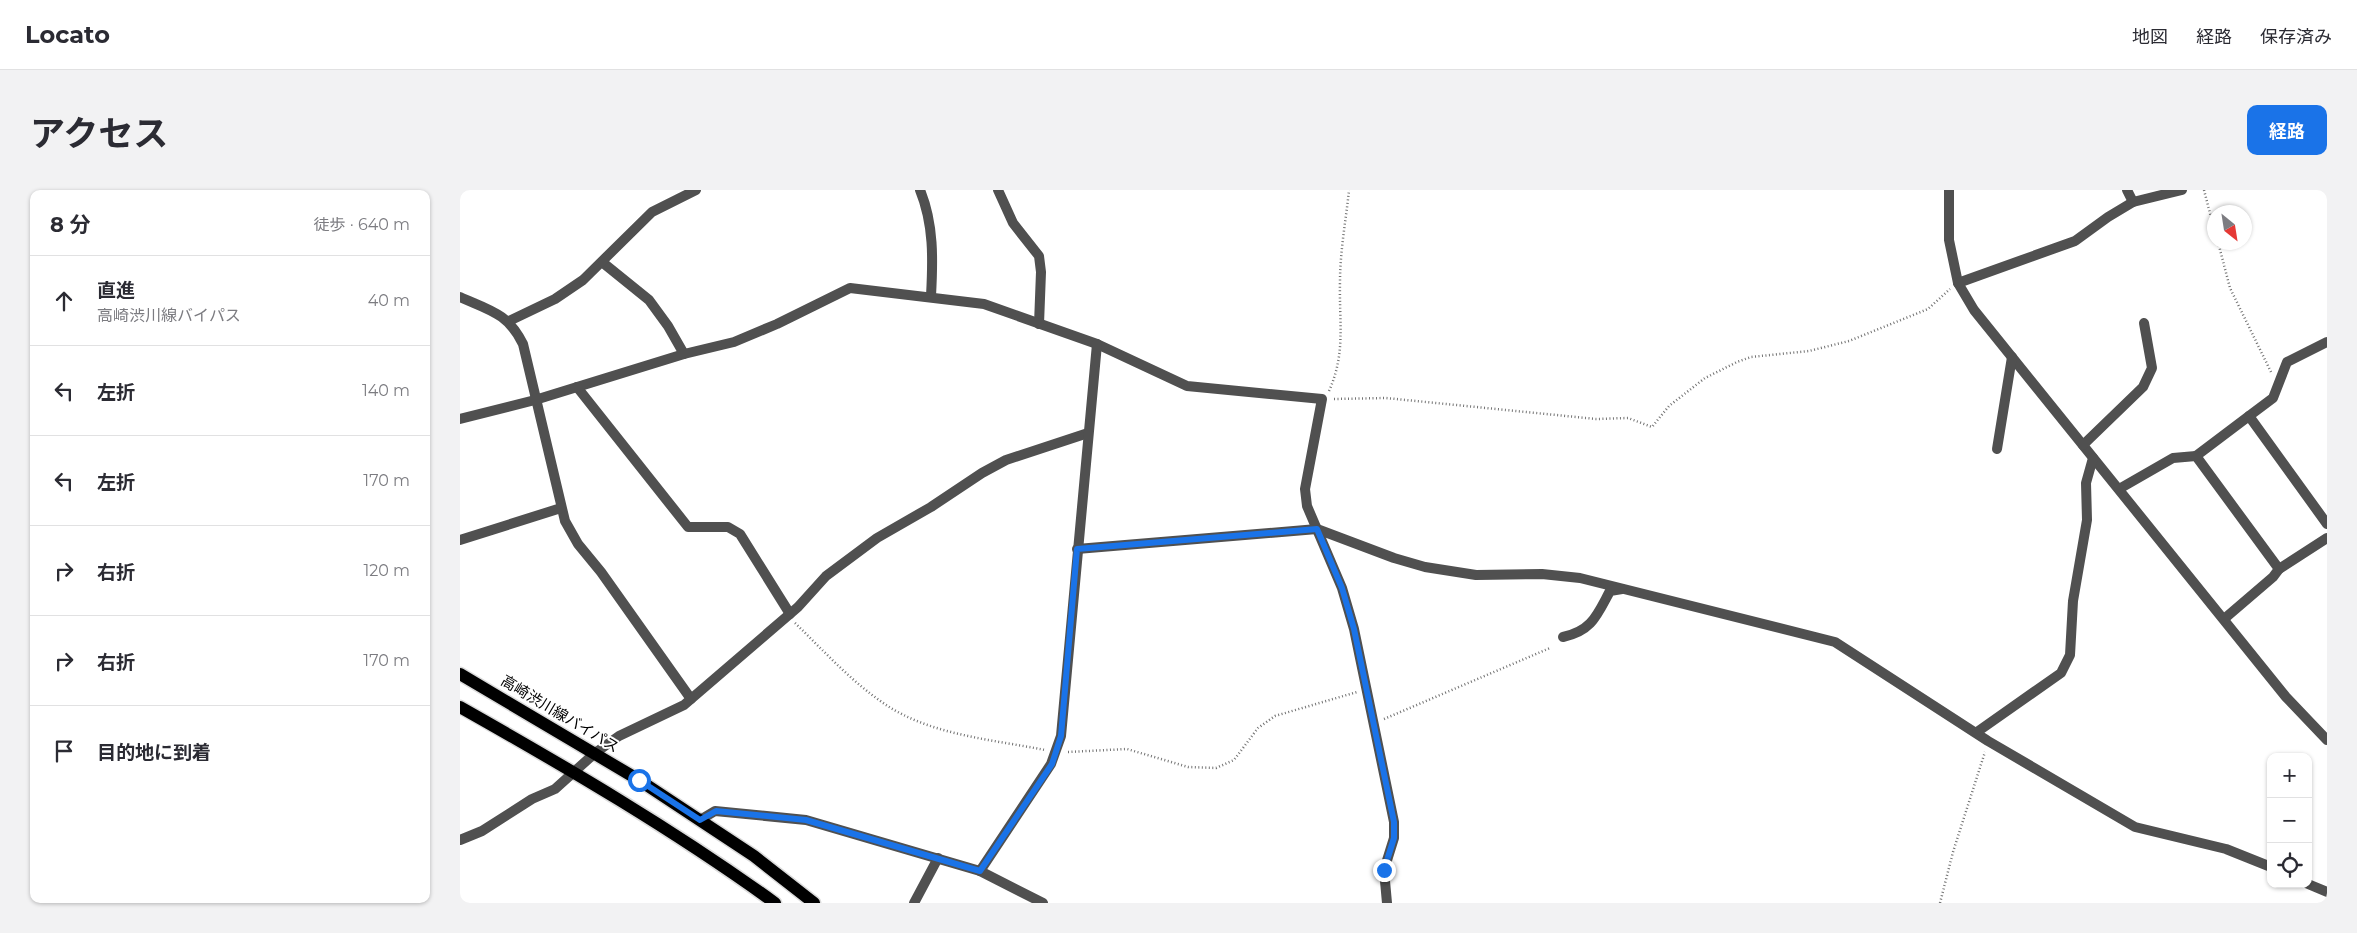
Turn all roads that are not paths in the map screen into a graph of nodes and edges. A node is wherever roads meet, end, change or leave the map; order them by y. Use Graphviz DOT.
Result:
graph roads {
  1 [pos="696,190"];
  2 [pos="920,190"];
  3 [pos="998,190"];
  4 [pos="1949,190"];
  5 [pos="2127,190"];
  6 [pos="2182,190"];
  7 [pos="2133,202"];
  8 [pos="602,262"];
  9 [pos="1958,282"];
  10 [pos="931,296"];
  11 [pos="460,297"];
  12 [pos="508,321"];
  13 [pos="2144,323"];
  14 [pos="1039,324"];
  15 [pos="2327,342"];
  16 [pos="1097,344"];
  17 [pos="684,354"];
  18 [pos="2012,357"];
  19 [pos="577,387"];
  20 [pos="535,400"];
  21 [pos="2249,416"];
  22 [pos="460,419"];
  23 [pos="1088,433"];
  24 [pos="2082,445"];
  25 [pos="1997,449"];
  26 [pos="2196,456"];
  27 [pos="2093,458"];
  28 [pos="2119,489"];
  29 [pos="561,508"];
  30 [pos="2327,524"];
  31 [pos="1317,529"];
  32 [pos="2327,538"];
  33 [pos="460,540"];
  34 [pos="1077,549"];
  35 [pos="2279,569"];
  36 [pos="1622,589"];
  37 [pos="790,614"];
  38 [pos="2224,619"];
  39 [pos="1563,637"];
  40 [pos="460,674"];
  41 [pos="691,699"];
  42 [pos="460,707"];
  43 [pos="1977,732"];
  44 [pos="2327,740"];
  45 [pos="595,753"];
  46 [pos="574,771"];
  47 [pos="700,820"];
  48 [pos="460,840"];
  49 [pos="938,858"];
  50 [pos="2267,865"];
  51 [pos="980,871"];
  52 [pos="2312,886"];
  53 [pos="2327,892"];
  54 [pos="1032,900"];
  55 [pos="775,903"];
  56 [pos="814,903"];
  57 [pos="914,903"];
  58 [pos="1043,903"];
  59 [pos="1387,903"];
  1 -- 8 [label="street"];
  2 -- 10 [label="street"];
  3 -- 14 [label="street"];
  4 -- 9 [label="street"];
  5 -- 7 [label="street"];
  6 -- 7 [label="street"];
  7 -- 9 [label="street"];
  8 -- 12 [label="street"];
  8 -- 17 [label="street"];
  9 -- 18 [label="street"];
  10 -- 14 [label="street"];
  10 -- 17 [label="street"];
  11 -- 12 [label="street"];
  12 -- 20 [label="street"];
  13 -- 24 [label="street"];
  14 -- 16 [label="street"];
  15 -- 21 [label="street"];
  16 -- 23 [label="street"];
  16 -- 31 [label="street"];
  17 -- 19 [label="street"];
  18 -- 24 [label="street"];
  18 -- 25 [label="street"];
  19 -- 20 [label="street"];
  19 -- 37 [label="street"];
  20 -- 22 [label="street"];
  20 -- 29 [label="street"];
  21 -- 26 [label="street"];
  21 -- 30 [label="street"];
  23 -- 34 [label="street"];
  23 -- 37 [label="street"];
  24 -- 27 [label="street"];
  26 -- 28 [label="street"];
  26 -- 35 [label="street"];
  27 -- 28 [label="street"];
  27 -- 43 [label="street"];
  28 -- 38 [label="street"];
  29 -- 33 [label="street"];
  29 -- 41 [label="street"];
  31 -- 34 [label="street"];
  31 -- 36 [label="street"];
  31 -- 59 [label="street"];
  32 -- 35 [label="street"];
  34 -- 51 [label="street"];
  35 -- 38 [label="street"];
  36 -- 39 [label="street"];
  36 -- 43 [label="street"];
  37 -- 41 [label="street"];
  38 -- 44 [label="street"];
  40 -- 45 [label="main road, 高崎渋川線バイパス"];
  41 -- 45 [label="street"];
  42 -- 46 [label="main road"];
  43 -- 50 [label="street"];
  45 -- 46 [label="street"];
  45 -- 47 [label="main road, 高崎渋川線バイパス"];
  46 -- 48 [label="street"];
  46 -- 55 [label="main road"];
  47 -- 49 [label="street"];
  47 -- 56 [label="main road, 高崎渋川線バイパス"];
  49 -- 51 [label="street"];
  49 -- 57 [label="street"];
  51 -- 54 [label="street"];
  52 -- 53 [label="street"];
  54 -- 58 [label="street"];
}
